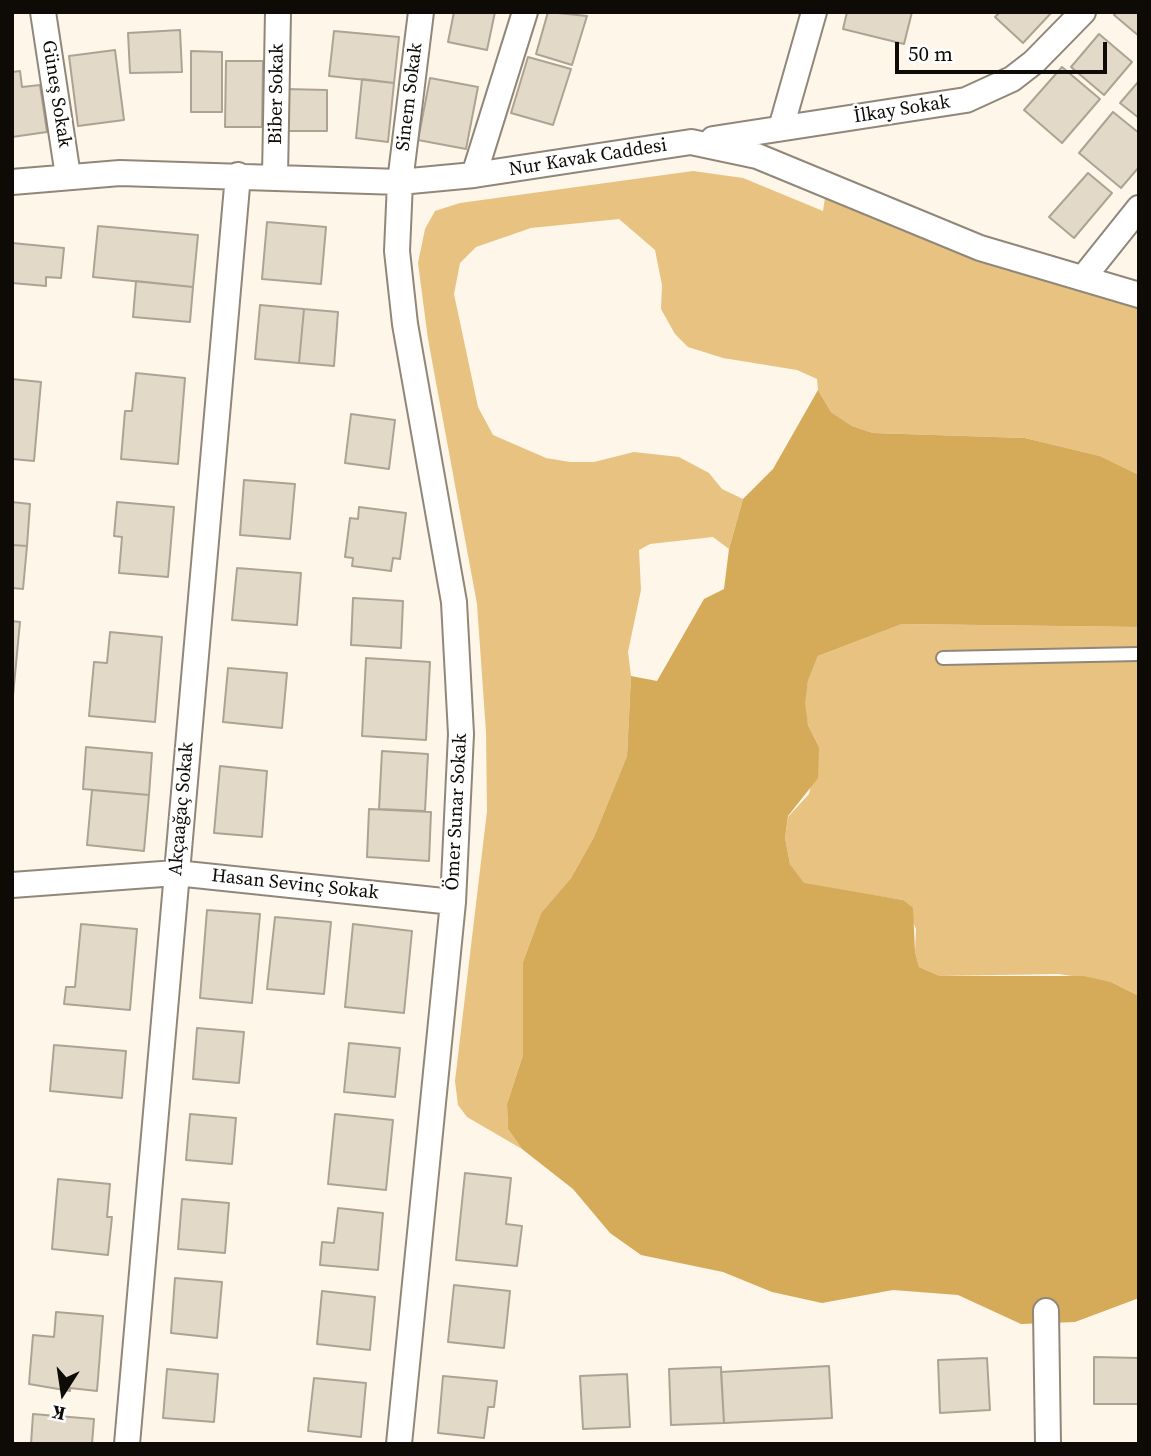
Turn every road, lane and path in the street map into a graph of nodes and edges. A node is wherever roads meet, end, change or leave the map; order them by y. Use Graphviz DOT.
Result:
graph roads {
  1 [pos="43,12"];
  2 [pos="278,12"];
  3 [pos="421,12"];
  4 [pos="525,12"];
  5 [pos="814,12"];
  6 [pos="1083,12"];
  7 [pos="781,128"];
  8 [pos="691,142"];
  9 [pos="238,175"];
  10 [pos="474,175"];
  11 [pos="68,176"];
  12 [pos="275,176"];
  13 [pos="12,182"];
  14 [pos="400,182"];
  15 [pos="1139,208"];
  16 [pos="1083,278"];
  17 [pos="1139,295"];
  18 [pos="1139,653"];
  19 [pos="943,658"];
  20 [pos="176,873"];
  21 [pos="12,885"];
  22 [pos="453,902"];
  23 [pos="1046,1311"];
  24 [pos="127,1444"];
  25 [pos="399,1444"];
  26 [pos="1048,1444"];
  1 -- 11 [label="street, Güneş Sokak"];
  2 -- 12 [label="street, Biber Sokak"];
  3 -- 14 [label="street, Sinem Sokak"];
  4 -- 10 [label="street"];
  5 -- 7 [label="street"];
  6 -- 7 [label="street, İlkay Sokak"];
  7 -- 8 [label="street, İlkay Sokak"];
  8 -- 10 [label="street, Nur Kavak Caddesi"];
  8 -- 16 [label="street, Nur Kavak Caddesi"];
  9 -- 11 [label="street, Nur Kavak Caddesi"];
  9 -- 12 [label="street, Nur Kavak Caddesi"];
  9 -- 20 [label="street, Akçaağaç Sokak"];
  10 -- 14 [label="street, Nur Kavak Caddesi"];
  11 -- 13 [label="street, Nur Kavak Caddesi"];
  12 -- 14 [label="street, Nur Kavak Caddesi"];
  14 -- 22 [label="street, Ömer Sunar Sokak"];
  15 -- 16 [label="street"];
  16 -- 17 [label="street, Nur Kavak Caddesi"];
  18 -- 19 [label="lane"];
  20 -- 21 [label="street, Hasan Sevinç Sokak"];
  20 -- 22 [label="street, Hasan Sevinç Sokak"];
  20 -- 24 [label="street, Akçaağaç Sokak"];
  22 -- 25 [label="street, Ömer Sunar Sokak"];
  23 -- 26 [label="street"];
}
